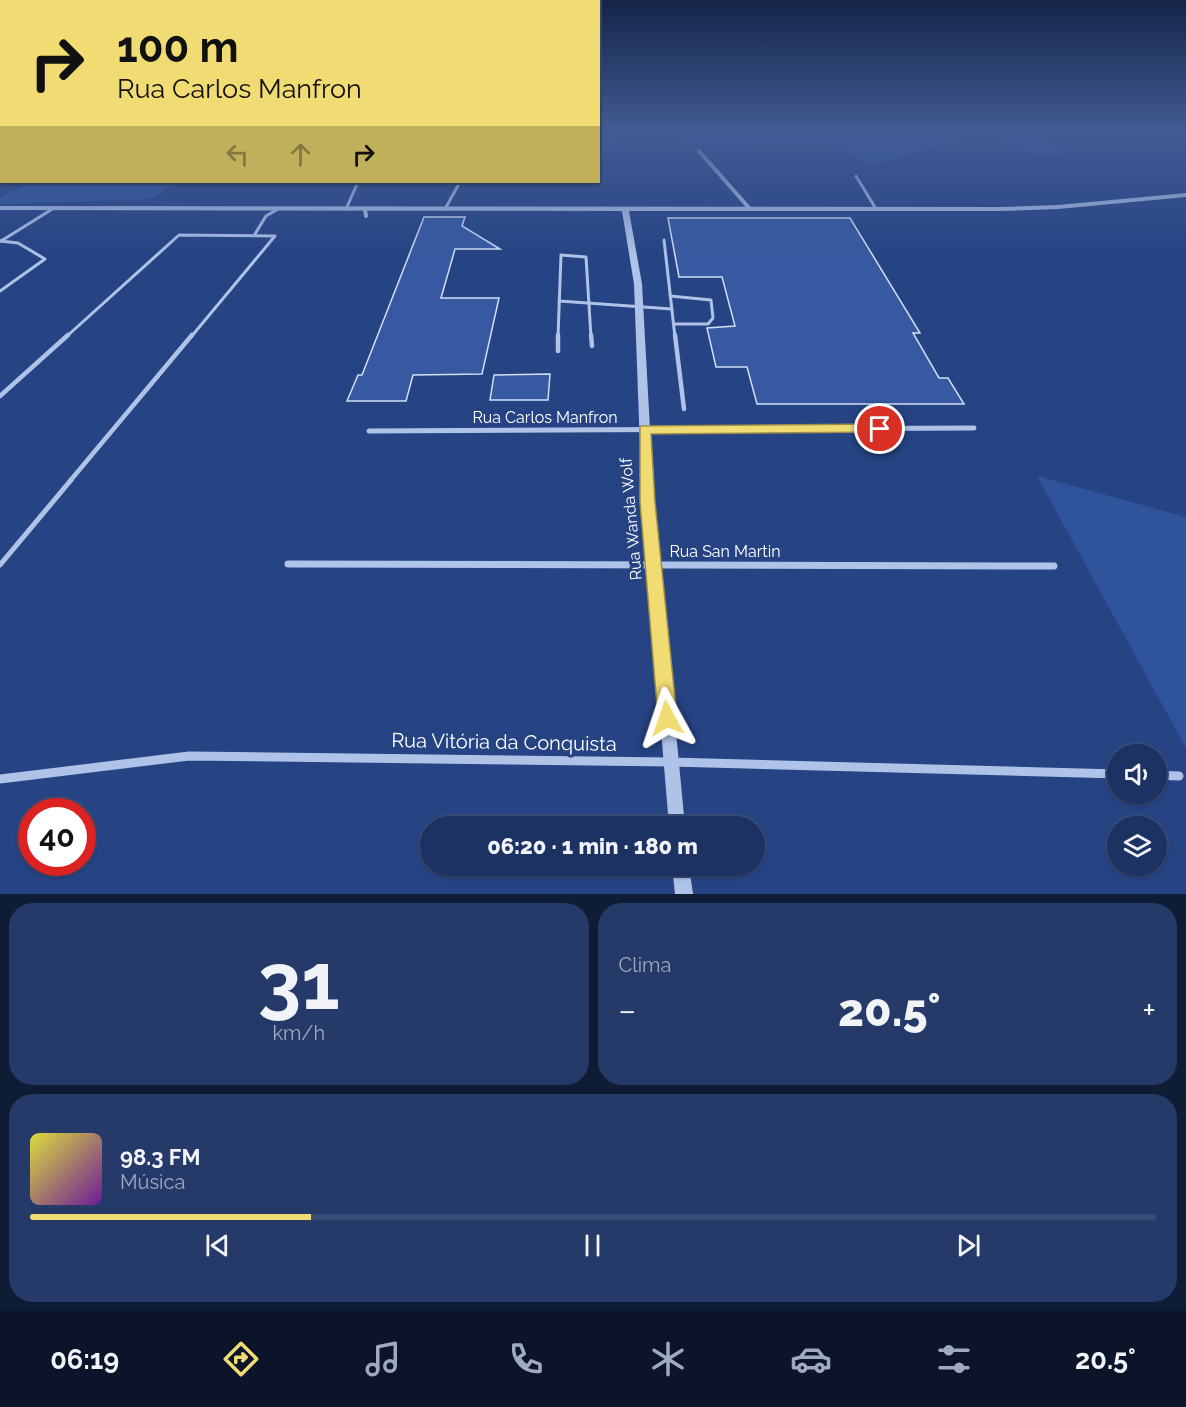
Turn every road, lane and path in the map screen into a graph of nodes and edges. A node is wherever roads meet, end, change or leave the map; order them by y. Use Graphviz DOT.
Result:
graph roads {
  1 [pos="718,173"];
  2 [pos="856,176"];
  3 [pos="358,183"];
  4 [pos="459,183"];
  5 [pos="1186,195"];
  6 [pos="0,208"];
  7 [pos="54,208"];
  8 [pos="625,208"];
  9 [pos="278,209"];
  10 [pos="346,209"];
  11 [pos="445,209"];
  12 [pos="750,209"];
  13 [pos="876,209"];
  14 [pos="255,234"];
  15 [pos="664,240"];
  16 [pos="0,241"];
  17 [pos="0,291"];
  18 [pos="670,296"];
  19 [pos="559,301"];
  20 [pos="591,303"];
  21 [pos="639,307"];
  22 [pos="672,309"];
  23 [pos="674,324"];
  24 [pos="592,346"];
  25 [pos="558,351"];
  26 [pos="0,396"];
  27 [pos="684,410"];
  28 [pos="974,428"];
  29 [pos="645,430"];
  30 [pos="369,431"];
  31 [pos="288,564"];
  32 [pos="654,564"];
  33 [pos="0,565"];
  34 [pos="1054,566"];
  35 [pos="671,762"];
  36 [pos="1107,774"];
  37 [pos="1167,776"];
  38 [pos="1179,776"];
  39 [pos="0,779"];
  40 [pos="676,816"];
  41 [pos="682,876"];
  42 [pos="684,894"];
  1 -- 12 [label="street"];
  2 -- 13 [label="lane"];
  3 -- 10 [label="lane"];
  4 -- 11 [label="lane"];
  5 -- 13 [label="street"];
  6 -- 7 [label="street"];
  7 -- 9 [label="street"];
  7 -- 16 [label="lane"];
  8 -- 11 [label="street"];
  8 -- 12 [label="street"];
  8 -- 21 [label="street, Rua Wanda Wolf"];
  9 -- 10 [label="street"];
  9 -- 14 [label="lane"];
  10 -- 11 [label="street"];
  12 -- 13 [label="street"];
  14 -- 26 [label="lane"];
  14 -- 33 [label="lane"];
  15 -- 18 [label="lane"];
  16 -- 17 [label="lane"];
  18 -- 22 [label="lane"];
  18 -- 23 [label="lane"];
  19 -- 20 [label="lane"];
  19 -- 20 [label="lane"];
  19 -- 25 [label="lane"];
  20 -- 21 [label="lane"];
  20 -- 24 [label="lane"];
  21 -- 22 [label="lane"];
  21 -- 29 [label="street, Rua Wanda Wolf"];
  22 -- 23 [label="lane"];
  23 -- 27 [label="lane"];
  28 -- 29 [label="street, Rua Carlos Manfron"];
  29 -- 30 [label="street, Rua Carlos Manfron"];
  29 -- 32 [label="street, Rua Wanda Wolf"];
  31 -- 32 [label="street, Rua San Martin"];
  32 -- 34 [label="street, Rua San Martin"];
  32 -- 35 [label="street, Rua Wanda Wolf"];
  35 -- 36 [label="street, Rua Vitória da Conquista"];
  35 -- 39 [label="street, Rua Vitória da Conquista"];
  35 -- 40 [label="street, Rua Wanda Wolf"];
  37 -- 38 [label="street"];
  41 -- 42 [label="street"];
}
